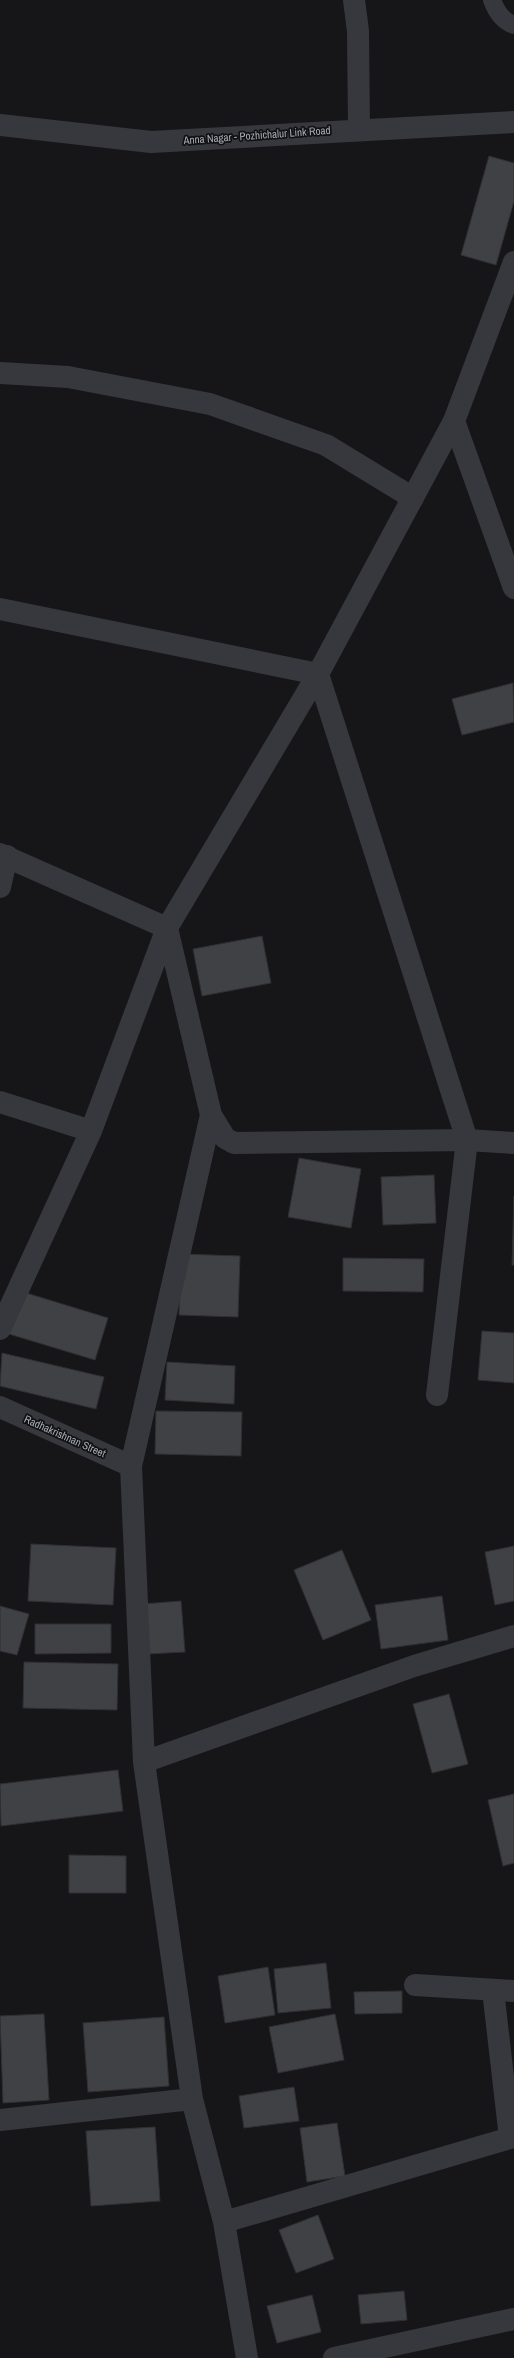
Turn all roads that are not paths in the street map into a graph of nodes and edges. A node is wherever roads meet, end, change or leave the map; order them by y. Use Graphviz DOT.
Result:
graph roads {
  1 [pos="354,0"];
  2 [pos="492,0"];
  3 [pos="514,25"];
  4 [pos="514,119"];
  5 [pos="0,125"];
  6 [pos="359,129"];
  7 [pos="514,262"];
  8 [pos="0,373"];
  9 [pos="454,421"];
  10 [pos="413,498"];
  11 [pos="514,588"];
  12 [pos="0,609"];
  13 [pos="318,674"];
  14 [pos="4,855"];
  15 [pos="0,887"];
  16 [pos="167,928"];
  17 [pos="0,1102"];
  18 [pos="211,1115"];
  19 [pos="91,1131"];
  20 [pos="467,1140"];
  21 [pos="514,1143"];
  22 [pos="0,1329"];
  23 [pos="437,1395"];
  24 [pos="0,1407"];
  25 [pos="131,1466"];
  26 [pos="514,1636"];
  27 [pos="144,1762"];
  28 [pos="415,1985"];
  29 [pos="504,1990"];
  30 [pos="192,2099"];
  31 [pos="0,2120"];
  32 [pos="224,2222"];
  33 [pos="514,2319"];
  34 [pos="248,2358"];
  35 [pos="334,2358"];
  1 -- 6 [label="street"];
  2 -- 3 [label="lane"];
  4 -- 6 [label="street, Anna Nagar - Pozhichalur Link Road"];
  5 -- 6 [label="street, Anna Nagar - Pozhichalur Link Road"];
  7 -- 9 [label="street"];
  8 -- 10 [label="street"];
  9 -- 10 [label="street"];
  9 -- 11 [label="street"];
  10 -- 13 [label="street"];
  12 -- 13 [label="street"];
  13 -- 16 [label="street"];
  13 -- 20 [label="street"];
  14 -- 15 [label="street"];
  14 -- 16 [label="street"];
  16 -- 18 [label="street"];
  16 -- 19 [label="street"];
  17 -- 19 [label="street"];
  18 -- 20 [label="street"];
  18 -- 25 [label="street"];
  19 -- 22 [label="street"];
  20 -- 21 [label="street"];
  20 -- 23 [label="street"];
  24 -- 25 [label="street, Radhakrishnan Street"];
  25 -- 27 [label="street"];
  26 -- 27 [label="street"];
  27 -- 30 [label="street"];
  28 -- 29 [label="street"];
  29 -- 32 [label="street"];
  30 -- 31 [label="street"];
  30 -- 32 [label="street"];
  32 -- 34 [label="street"];
  33 -- 35 [label="street"];
}
